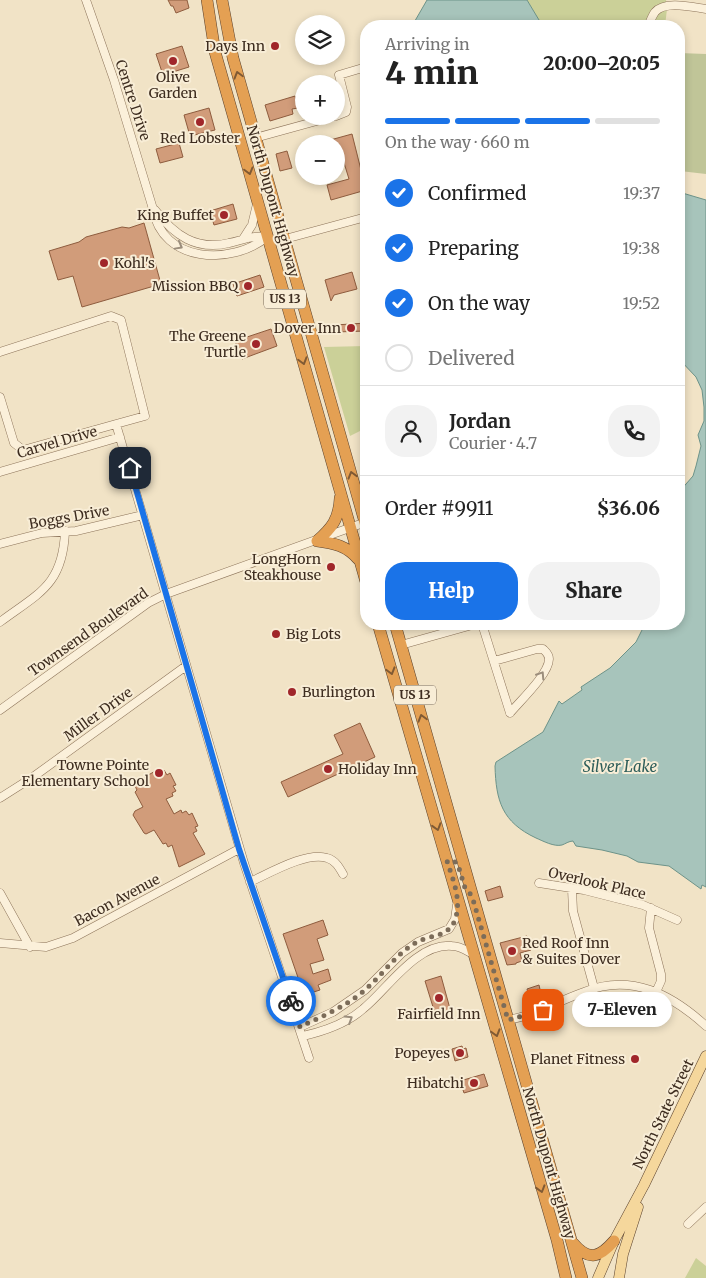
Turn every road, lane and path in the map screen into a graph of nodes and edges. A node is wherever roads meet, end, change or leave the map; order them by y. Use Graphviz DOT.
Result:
graph roads {
  1 [pos="86,0"];
  2 [pos="207,0"];
  3 [pos="222,0"];
  4 [pos="706,9"];
  5 [pos="651,20"];
  6 [pos="360,69"];
  7 [pos="339,75"];
  8 [pos="227,92"];
  9 [pos="345,99"];
  10 [pos="345,112"];
  11 [pos="303,125"];
  12 [pos="255,138"];
  13 [pos="258,202"];
  14 [pos="153,208"];
  15 [pos="360,218"];
  16 [pos="267,237"];
  17 [pos="243,239"];
  18 [pos="285,239"];
  19 [pos="290,257"];
  20 [pos="0,352"];
  21 [pos="0,396"];
  22 [pos="116,424"];
  23 [pos="120,437"];
  24 [pos="48,444"];
  25 [pos="49,456"];
  26 [pos="0,472"];
  27 [pos="340,492"];
  28 [pos="360,502"];
  29 [pos="143,515"];
  30 [pos="360,525"];
  31 [pos="351,528"];
  32 [pos="65,531"];
  33 [pos="317,541"];
  34 [pos="0,544"];
  35 [pos="360,559"];
  36 [pos="360,561"];
  37 [pos="166,594"];
  38 [pos="0,622"];
  39 [pos="380,630"];
  40 [pos="396,630"];
  41 [pos="455,630"];
  42 [pos="484,630"];
  43 [pos="401,645"];
  44 [pos="494,661"];
  45 [pos="186,666"];
  46 [pos="0,710"];
  47 [pos="0,798"];
  48 [pos="239,849"];
  49 [pos="447,861"];
  50 [pos="343,874"];
  51 [pos="250,882"];
  52 [pos="539,883"];
  53 [pos="572,889"];
  54 [pos="0,893"];
  55 [pos="472,896"];
  56 [pos="458,898"];
  57 [pos="651,908"];
  58 [pos="677,920"];
  59 [pos="0,942"];
  60 [pos="30,947"];
  61 [pos="473,954"];
  62 [pos="369,986"];
  63 [pos="594,988"];
  64 [pos="656,992"];
  65 [pos="379,994"];
  66 [pos="486,994"];
  67 [pos="697,1018"];
  68 [pos="508,1020"];
  69 [pos="706,1020"];
  70 [pos="706,1026"];
  71 [pos="300,1027"];
  72 [pos="304,1036"];
  73 [pos="706,1056"];
  74 [pos="309,1058"];
  75 [pos="644,1184"];
  76 [pos="706,1207"];
  77 [pos="688,1224"];
  78 [pos="556,1240"];
  79 [pos="571,1241"];
  80 [pos="614,1241"];
  81 [pos="581,1274"];
  82 [pos="566,1278"];
  83 [pos="598,1278"];
  84 [pos="619,1278"];
  1 -- 14 [label="street, Centre Drive"];
  2 -- 8 [label="highway, North Dupont Highway / US 13"];
  12 -- 3 [label="highway, North Dupont Highway / US 13, one-way"];
  4 -- 5 [label="street"];
  6 -- 7 [label="street"];
  8 -- 12 [label="highway"];
  8 -- 13 [label="highway, North Dupont Highway / US 13, one-way"];
  9 -- 10 [label="street"];
  11 -- 12 [label="street"];
  12 -- 18 [label="highway, North Dupont Highway / US 13"];
  13 -- 16 [label="highway, North Dupont Highway / US 13"];
  13 -- 17 [label="street"];
  13 -- 18 [label="highway"];
  14 -- 16 [label="street, Centre Drive, one-way"];
  14 -- 17 [label="street, Centre Drive"];
  15 -- 18 [label="street"];
  16 -- 17 [label="street, Centre Drive"];
  16 -- 19 [label="highway"];
  16 -- 27 [label="highway, North Dupont Highway / US 13, one-way"];
  18 -- 19 [label="highway, North Dupont Highway / US 13"];
  28 -- 19 [label="highway, North Dupont Highway / US 13, one-way"];
  20 -- 22 [label="street"];
  21 -- 24 [label="street"];
  22 -- 23 [label="street"];
  22 -- 24 [label="street"];
  23 -- 25 [label="street, Carvel Drive"];
  23 -- 29 [label="street"];
  24 -- 25 [label="street"];
  25 -- 26 [label="street, Carvel Drive"];
  27 -- 31 [label="highway, North Dupont Highway / US 13"];
  27 -- 33 [label="highway"];
  29 -- 32 [label="street, Boggs Drive"];
  29 -- 37 [label="street"];
  30 -- 31 [label="street, Townsend Boulevard"];
  31 -- 33 [label="street, Townsend Boulevard"];
  31 -- 35 [label="highway, North Dupont Highway / US 13"];
  32 -- 34 [label="street, Boggs Drive"];
  32 -- 38 [label="street"];
  33 -- 36 [label="highway"];
  33 -- 37 [label="street, Townsend Boulevard"];
  37 -- 45 [label="street"];
  37 -- 46 [label="street, Townsend Boulevard"];
  39 -- 49 [label="highway, North Dupont Highway / US 13, one-way"];
  40 -- 43 [label="highway, North Dupont Highway / US 13"];
  41 -- 43 [label="street"];
  42 -- 44 [label="street"];
  55 -- 43 [label="highway, North Dupont Highway / US 13, one-way"];
  44 -- 44 [label="street, one-way"];
  45 -- 47 [label="street, Miller Drive"];
  45 -- 48 [label="street"];
  48 -- 51 [label="street"];
  48 -- 60 [label="street, Bacon Avenue"];
  49 -- 55 [label="highway"];
  49 -- 56 [label="highway, North Dupont Highway / US 13"];
  50 -- 51 [label="street"];
  51 -- 71 [label="street"];
  52 -- 53 [label="street, Overlook Place"];
  53 -- 57 [label="street, Overlook Place"];
  53 -- 63 [label="street"];
  54 -- 60 [label="street"];
  55 -- 68 [label="highway, North Dupont Highway / US 13"];
  56 -- 61 [label="highway, North Dupont Highway / US 13"];
  56 -- 62 [label="street"];
  57 -- 58 [label="street, Overlook Place"];
  57 -- 64 [label="street"];
  59 -- 60 [label="street, Bacon Avenue"];
  61 -- 65 [label="street"];
  61 -- 66 [label="highway, North Dupont Highway / US 13"];
  62 -- 65 [label="street"];
  62 -- 71 [label="street"];
  63 -- 64 [label="street"];
  63 -- 68 [label="street"];
  64 -- 67 [label="street"];
  72 -- 65 [label="street, one-way"];
  66 -- 68 [label="highway"];
  66 -- 78 [label="highway, North Dupont Highway / US 13, one-way"];
  67 -- 69 [label="street"];
  67 -- 70 [label="street"];
  68 -- 79 [label="highway, North Dupont Highway / US 13"];
  71 -- 72 [label="street"];
  72 -- 74 [label="street"];
  73 -- 75 [label="main road, North State Street"];
  75 -- 80 [label="main road, North State Street"];
  75 -- 84 [label="main road, North State Street"];
  76 -- 77 [label="street"];
  78 -- 81 [label="highway"];
  78 -- 82 [label="highway, North Dupont Highway / US 13"];
  79 -- 80 [label="highway"];
  79 -- 81 [label="highway, North Dupont Highway / US 13"];
  80 -- 83 [label="main road, North State Street"];
}
